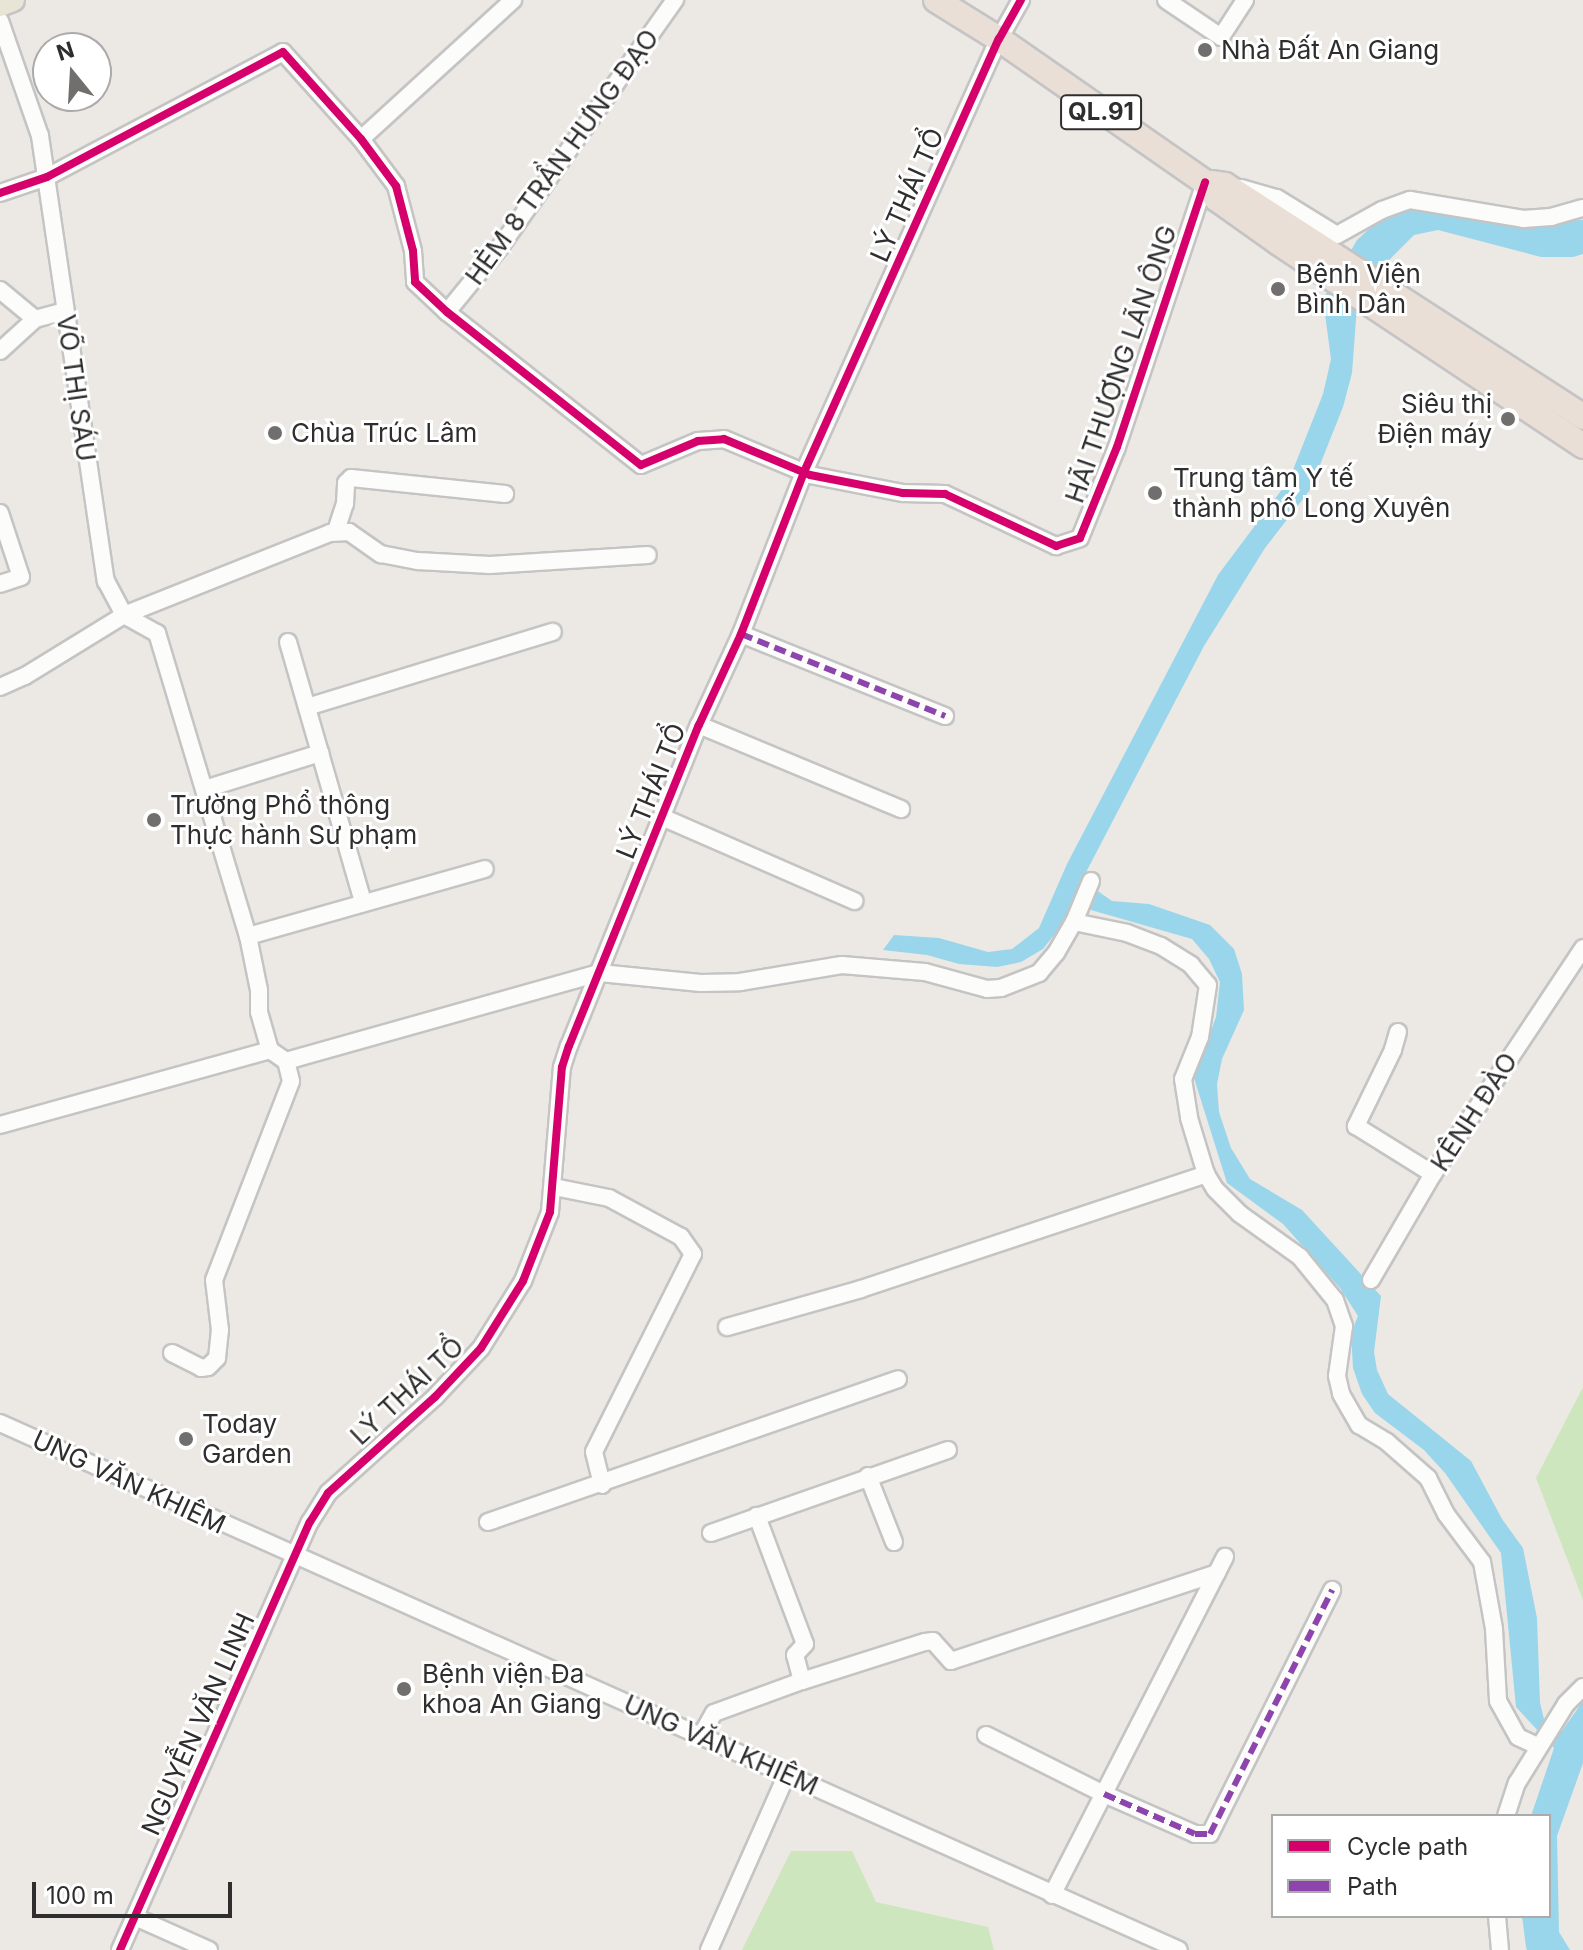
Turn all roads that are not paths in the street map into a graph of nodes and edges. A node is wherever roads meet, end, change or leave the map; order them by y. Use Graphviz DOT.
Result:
graph roads {
  1 [pos="13,0"];
  2 [pos="513,0"];
  3 [pos="675,0"];
  4 [pos="936,0"];
  5 [pos="1021,0"];
  6 [pos="1166,0"];
  7 [pos="1245,0"];
  8 [pos="0,5"];
  9 [pos="0,21"];
  10 [pos="999,39"];
  11 [pos="361,139"];
  12 [pos="47,177"];
  13 [pos="1215,183"];
  14 [pos="0,193"];
  15 [pos="1583,208"];
  16 [pos="1306,247"];
  17 [pos="0,290"];
  18 [pos="65,311"];
  19 [pos="447,312"];
  20 [pos="35,319"];
  21 [pos="0,351"];
  22 [pos="1583,417"];
  23 [pos="1583,446"];
  24 [pos="804,472"];
  25 [pos="505,494"];
  26 [pos="0,513"];
  27 [pos="336,531"];
  28 [pos="648,555"];
  29 [pos="0,584"];
  30 [pos="124,615"];
  31 [pos="553,632"];
  32 [pos="741,634"];
  33 [pos="288,642"];
  34 [pos="0,687"];
  35 [pos="307,707"];
  36 [pos="945,716"];
  37 [pos="699,725"];
  38 [pos="320,753"];
  39 [pos="205,789"];
  40 [pos="901,809"];
  41 [pos="662,817"];
  42 [pos="485,869"];
  43 [pos="1091,881"];
  44 [pos="854,901"];
  45 [pos="363,902"];
  46 [pos="1076,918"];
  47 [pos="248,936"];
  48 [pos="1583,948"];
  49 [pos="600,973"];
  50 [pos="1398,1032"];
  51 [pos="270,1050"];
  52 [pos="286,1061"];
  53 [pos="0,1125"];
  54 [pos="1206,1174"];
  55 [pos="1433,1174"];
  56 [pos="554,1187"];
  57 [pos="1371,1280"];
  58 [pos="727,1327"];
  59 [pos="172,1353"];
  60 [pos="898,1379"];
  61 [pos="0,1423"];
  62 [pos="948,1450"];
  63 [pos="868,1476"];
  64 [pos="602,1485"];
  65 [pos="757,1516"];
  66 [pos="488,1522"];
  67 [pos="711,1533"];
  68 [pos="894,1542"];
  69 [pos="293,1557"];
  70 [pos="1225,1557"];
  71 [pos="1217,1573"];
  72 [pos="1332,1590"];
  73 [pos="802,1681"];
  74 [pos="1583,1687"];
  75 [pos="986,1735"];
  76 [pos="701,1736"];
  77 [pos="1540,1746"];
  78 [pos="787,1774"];
  79 [pos="1104,1794"];
  80 [pos="1507,1814"];
  81 [pos="1052,1895"];
  82 [pos="135,1917"];
  83 [pos="1497,1918"];
  84 [pos="710,1948"];
  85 [pos="120,1950"];
  86 [pos="209,1950"];
  87 [pos="1179,1950"];
  88 [pos="1500,1950"];
  1 -- 8 [label="main road"];
  2 -- 11 [label="street"];
  3 -- 19 [label="street, HẺM 8 TRẦN HƯNG ĐẠO"];
  4 -- 10 [label="highway, QL.91"];
  5 -- 10 [label="street, LÝ THÁI TỔ"];
  6 -- 7 [label="street"];
  9 -- 12 [label="street, VÕ THỊ SÁU"];
  10 -- 13 [label="highway, QL.91"];
  10 -- 24 [label="street, LÝ THÁI TỔ"];
  11 -- 12 [label="street, HÃI THƯỢNG LÃN ÔNG"];
  11 -- 19 [label="street, HÃI THƯỢNG LÃN ÔNG"];
  12 -- 14 [label="street"];
  12 -- 18 [label="street, VÕ THỊ SÁU"];
  13 -- 15 [label="street"];
  13 -- 16 [label="highway, QL.91"];
  13 -- 24 [label="street, HÃI THƯỢNG LÃN ÔNG"];
  16 -- 22 [label="highway, QL.91"];
  16 -- 23 [label="highway, QL.91"];
  17 -- 20 [label="street"];
  18 -- 20 [label="street"];
  18 -- 30 [label="street, VÕ THỊ SÁU"];
  19 -- 24 [label="street, HÃI THƯỢNG LÃN ÔNG"];
  20 -- 21 [label="street"];
  24 -- 32 [label="street, LÝ THÁI TỔ"];
  25 -- 27 [label="street"];
  26 -- 29 [label="street"];
  27 -- 28 [label="street"];
  27 -- 30 [label="street"];
  30 -- 34 [label="street"];
  30 -- 39 [label="street"];
  31 -- 35 [label="street"];
  32 -- 36 [label="street"];
  32 -- 37 [label="street, LÝ THÁI TỔ"];
  33 -- 35 [label="street"];
  35 -- 38 [label="street"];
  37 -- 40 [label="street"];
  37 -- 41 [label="street, LÝ THÁI TỔ"];
  38 -- 39 [label="street"];
  38 -- 45 [label="street"];
  39 -- 47 [label="street"];
  41 -- 44 [label="street"];
  41 -- 49 [label="street, LÝ THÁI TỔ"];
  42 -- 45 [label="street"];
  43 -- 46 [label="street"];
  45 -- 47 [label="street"];
  46 -- 49 [label="street"];
  46 -- 54 [label="street"];
  47 -- 51 [label="street"];
  48 -- 55 [label="street, KÊNH ĐÀO"];
  49 -- 52 [label="street"];
  49 -- 56 [label="street, LÝ THÁI TỔ"];
  50 -- 55 [label="street"];
  51 -- 52 [label="street"];
  51 -- 53 [label="street"];
  52 -- 59 [label="street"];
  54 -- 58 [label="street"];
  54 -- 77 [label="street"];
  55 -- 57 [label="street, KÊNH ĐÀO"];
  56 -- 64 [label="street"];
  56 -- 69 [label="street, LÝ THÁI TỔ"];
  60 -- 64 [label="street"];
  61 -- 69 [label="street, UNG VĂN KHIÊM"];
  62 -- 63 [label="street"];
  63 -- 65 [label="street"];
  63 -- 68 [label="street"];
  64 -- 66 [label="street"];
  65 -- 67 [label="street"];
  65 -- 73 [label="street"];
  69 -- 76 [label="street, UNG VĂN KHIÊM"];
  69 -- 82 [label="street, NGUYỄN VĂN LINH"];
  70 -- 71 [label="street"];
  71 -- 73 [label="street"];
  71 -- 79 [label="street"];
  72 -- 79 [label="street"];
  73 -- 76 [label="street"];
  74 -- 77 [label="street"];
  75 -- 79 [label="street"];
  76 -- 78 [label="street, UNG VĂN KHIÊM"];
  77 -- 80 [label="street"];
  78 -- 81 [label="street, UNG VĂN KHIÊM"];
  78 -- 84 [label="street"];
  79 -- 81 [label="street"];
  81 -- 87 [label="street, UNG VĂN KHIÊM"];
  82 -- 85 [label="street, NGUYỄN VĂN LINH"];
  82 -- 86 [label="street"];
  83 -- 88 [label="street"];
}
